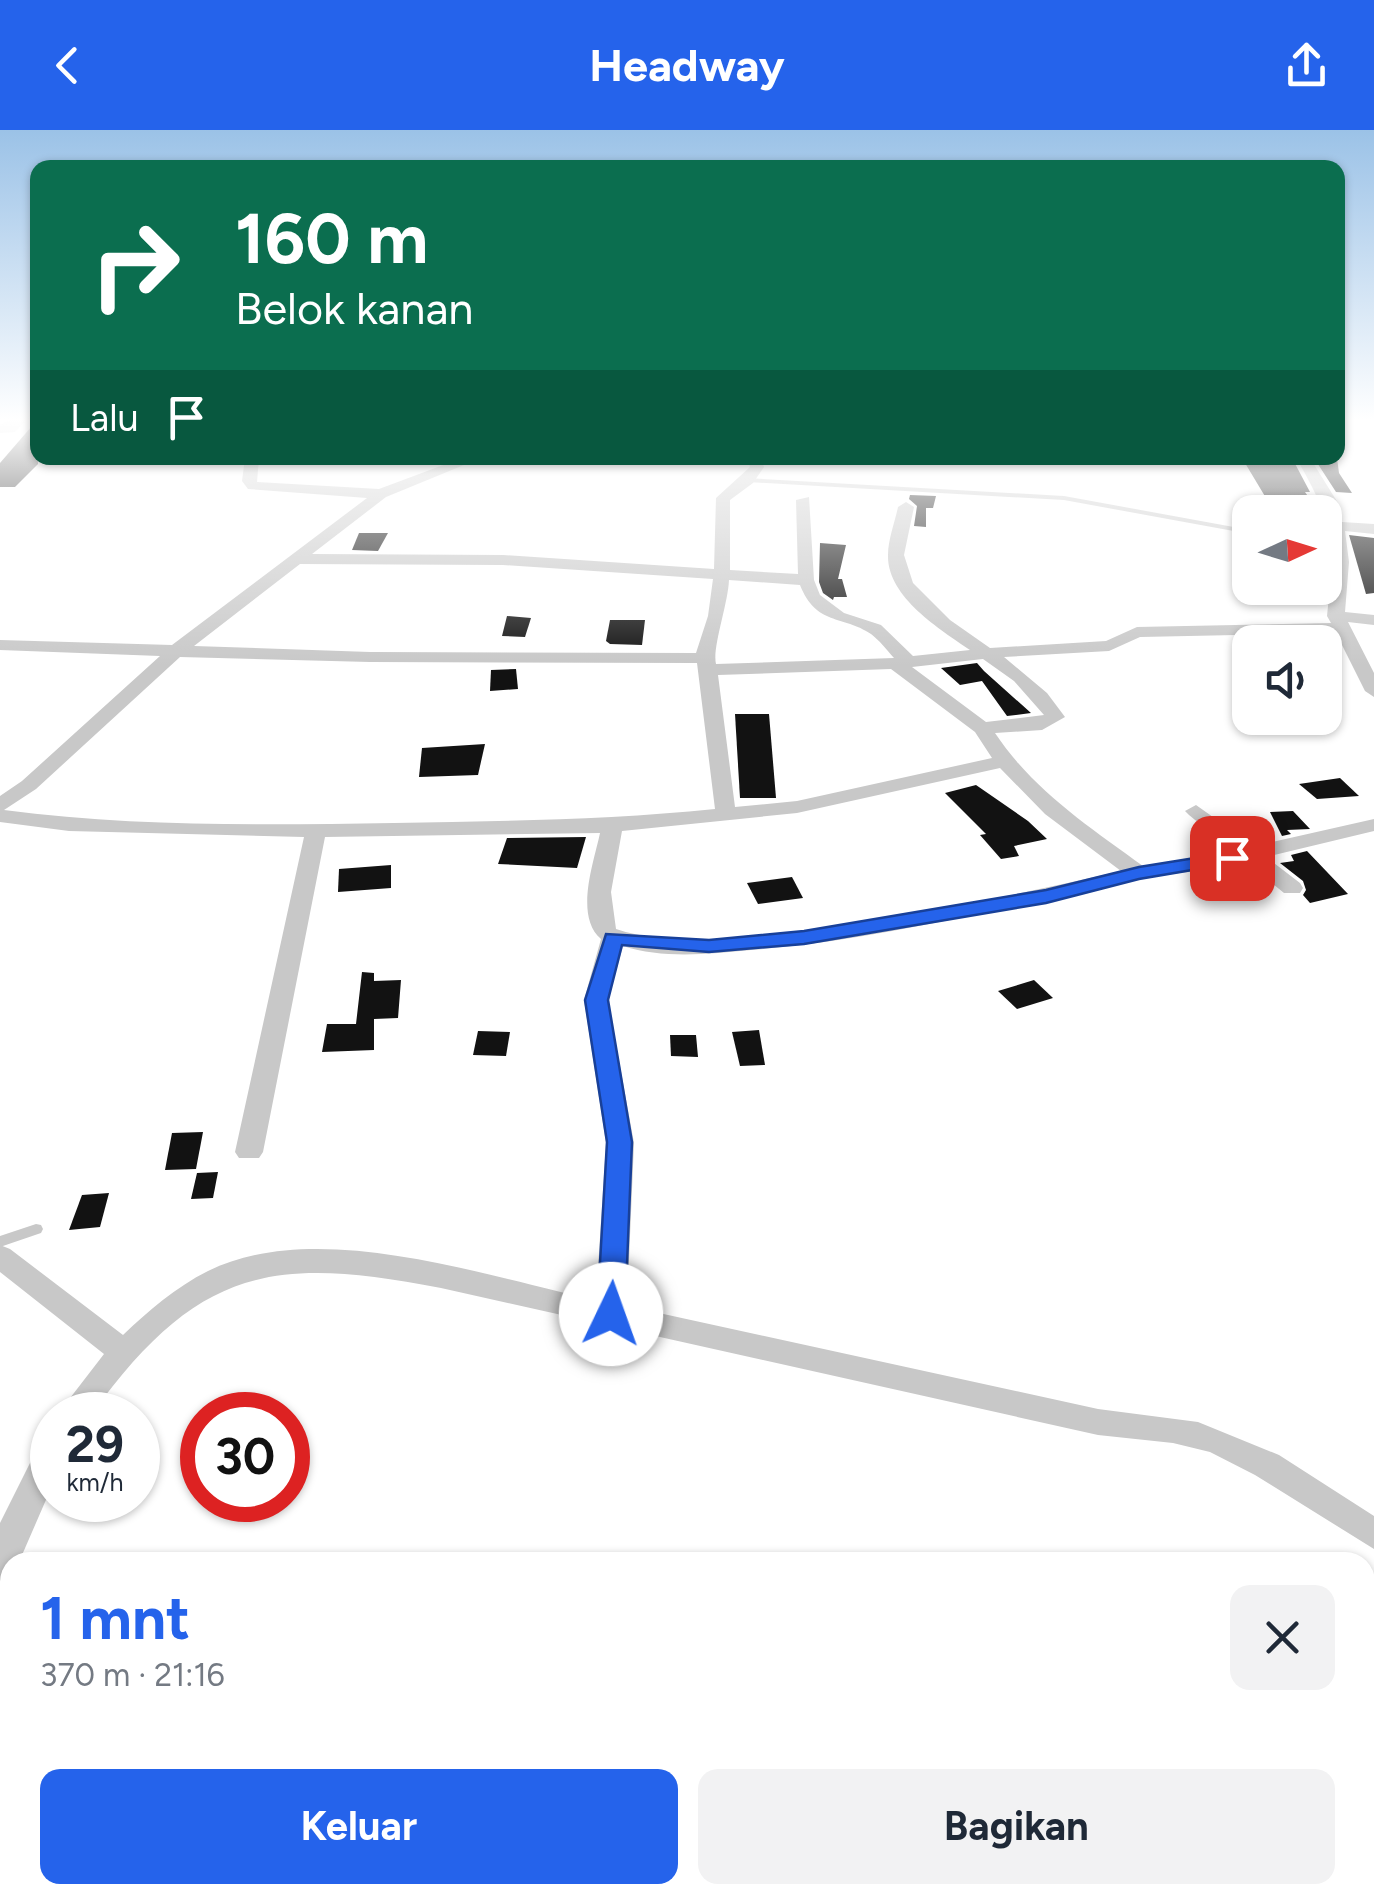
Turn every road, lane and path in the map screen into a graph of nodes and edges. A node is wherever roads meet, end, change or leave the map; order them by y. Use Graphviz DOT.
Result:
graph roads {
  1 [pos="374,500"];
  2 [pos="723,500"];
  3 [pos="804,500"];
  4 [pos="1074,500"];
  5 [pos="906,507"];
  6 [pos="1232,529"];
  7 [pos="1374,529"];
  8 [pos="1342,534"];
  9 [pos="295,560"];
  10 [pos="722,576"];
  11 [pos="806,580"];
  12 [pos="1340,605"];
  13 [pos="1374,620"];
  14 [pos="1339,622"];
  15 [pos="0,645"];
  16 [pos="176,651"];
  17 [pos="985,653"];
  18 [pos="902,662"];
  19 [pos="706,663"];
  20 [pos="1374,690"];
  21 [pos="982,728"];
  22 [pos="1004,761"];
  23 [pos="1,809"];
  24 [pos="1196,811"];
  25 [pos="726,817"];
  26 [pos="612,826"];
  27 [pos="1374,826"];
  28 [pos="316,832"];
  29 [pos="1250,854"];
  30 [pos="1139,873"];
  31 [pos="1292,888"];
  32 [pos="613,938"];
  33 [pos="250,1152"];
  34 [pos="36,1229"];
  35 [pos="0,1242"];
  36 [pos="0,1256"];
  37 [pos="611,1314"];
  38 [pos="124,1352"];
  39 [pos="88,1392"];
  40 [pos="30,1496"];
  41 [pos="1363,1527"];
  42 [pos="6,1552"];
  1 -- 9 [label="street"];
  2 -- 10 [label="street"];
  3 -- 11 [label="street"];
  4 -- 6 [label="lane"];
  5 -- 17 [label="street"];
  7 -- 8 [label="street"];
  9 -- 10 [label="street"];
  9 -- 16 [label="street"];
  10 -- 11 [label="street"];
  10 -- 19 [label="street"];
  11 -- 18 [label="street"];
  12 -- 14 [label="street"];
  13 -- 14 [label="street"];
  14 -- 17 [label="street"];
  14 -- 20 [label="street"];
  15 -- 16 [label="street"];
  16 -- 19 [label="street"];
  16 -- 23 [label="street"];
  17 -- 18 [label="street"];
  17 -- 21 [label="street"];
  18 -- 19 [label="street"];
  18 -- 21 [label="street"];
  19 -- 25 [label="street"];
  21 -- 22 [label="street"];
  22 -- 25 [label="street"];
  22 -- 30 [label="street"];
  23 -- 28 [label="street"];
  24 -- 29 [label="street"];
  25 -- 26 [label="street"];
  26 -- 28 [label="street"];
  26 -- 32 [label="street"];
  27 -- 29 [label="street"];
  28 -- 33 [label="street"];
  29 -- 30 [label="street"];
  29 -- 31 [label="street"];
  30 -- 32 [label="street"];
  32 -- 37 [label="street"];
  34 -- 35 [label="lane"];
  36 -- 38 [label="street"];
  37 -- 38 [label="street"];
  37 -- 41 [label="street"];
  38 -- 39 [label="street"];
  40 -- 42 [label="street"];
}
